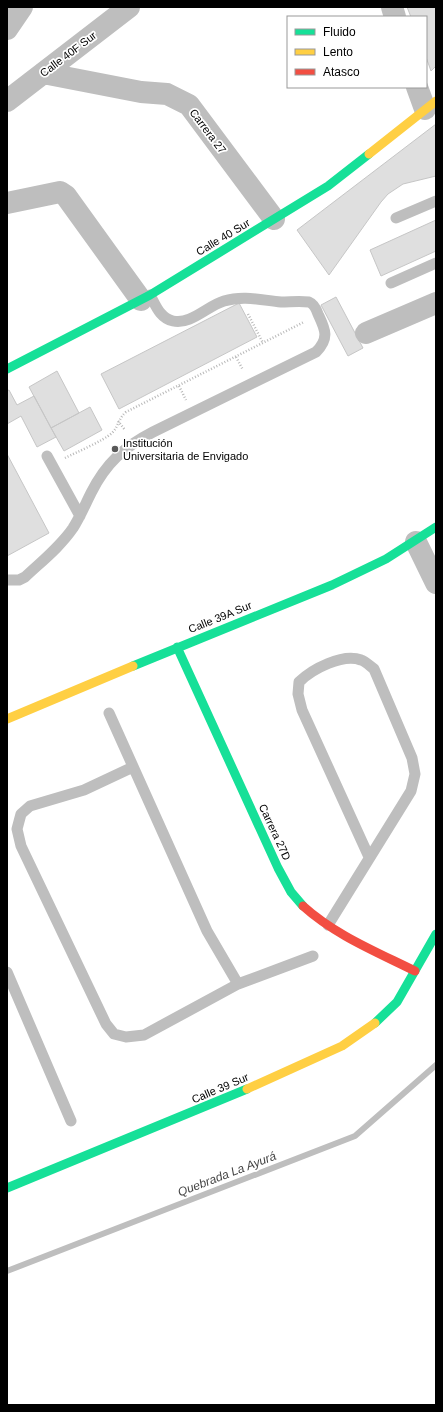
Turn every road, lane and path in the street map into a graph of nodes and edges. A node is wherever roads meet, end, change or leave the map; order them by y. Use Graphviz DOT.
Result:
graph roads {
  1 [pos="22,7"];
  2 [pos="129,7"];
  3 [pos="7,29"];
  4 [pos="43,73"];
  5 [pos="418,88"];
  6 [pos="7,101"];
  7 [pos="431,105"];
  8 [pos="436,201"];
  9 [pos="7,203"];
  10 [pos="396,218"];
  11 [pos="274,219"];
  12 [pos="436,263"];
  13 [pos="391,283"];
  14 [pos="145,297"];
  15 [pos="240,298"];
  16 [pos="436,304"];
  17 [pos="319,315"];
  18 [pos="366,333"];
  19 [pos="263,343"];
  20 [pos="7,369"];
  21 [pos="50,461"];
  22 [pos="80,516"];
  23 [pos="436,527"];
  24 [pos="416,542"];
  25 [pos="9,582"];
  26 [pos="436,583"];
  27 [pos="178,647"];
  28 [pos="110,713"];
  29 [pos="7,719"];
  30 [pos="133,766"];
  31 [pos="12,828"];
  32 [pos="370,857"];
  33 [pos="328,925"];
  34 [pos="436,934"];
  35 [pos="313,956"];
  36 [pos="415,971"];
  37 [pos="7,972"];
  38 [pos="238,984"];
  39 [pos="71,1121"];
  40 [pos="7,1188"];
  1 -- 3 [label="street"];
  2 -- 4 [label="street, Calle 40F Sur"];
  4 -- 6 [label="street, Calle 40F Sur"];
  4 -- 11 [label="street, Carrera 27"];
  5 -- 7 [label="street"];
  7 -- 11 [label="street, Calle 40 Sur"];
  8 -- 10 [label="lane"];
  9 -- 14 [label="street"];
  11 -- 14 [label="street, Calle 40 Sur"];
  12 -- 13 [label="lane"];
  14 -- 15 [label="lane"];
  14 -- 20 [label="street, Calle 40 Sur"];
  15 -- 17 [label="lane"];
  15 -- 19 [label="path"];
  16 -- 18 [label="street"];
  17 -- 19 [label="path"];
  17 -- 22 [label="lane"];
  19 -- 21 [label="path"];
  21 -- 22 [label="lane"];
  22 -- 25 [label="lane"];
  23 -- 24 [label="street, Calle 39A Sur"];
  24 -- 26 [label="street"];
  24 -- 27 [label="street, Calle 39A Sur"];
  27 -- 29 [label="street, Calle 39A Sur"];
  27 -- 33 [label="street, Carrera 27D"];
  28 -- 30 [label="lane"];
  30 -- 31 [label="lane"];
  30 -- 38 [label="lane"];
  31 -- 38 [label="lane"];
  32 -- 32 [label="lane"];
  32 -- 33 [label="lane"];
  33 -- 36 [label="street, Carrera 27D"];
  34 -- 36 [label="street, Calle 39 Sur"];
  35 -- 38 [label="lane"];
  36 -- 40 [label="street, Calle 39 Sur"];
  37 -- 39 [label="lane"];
}
